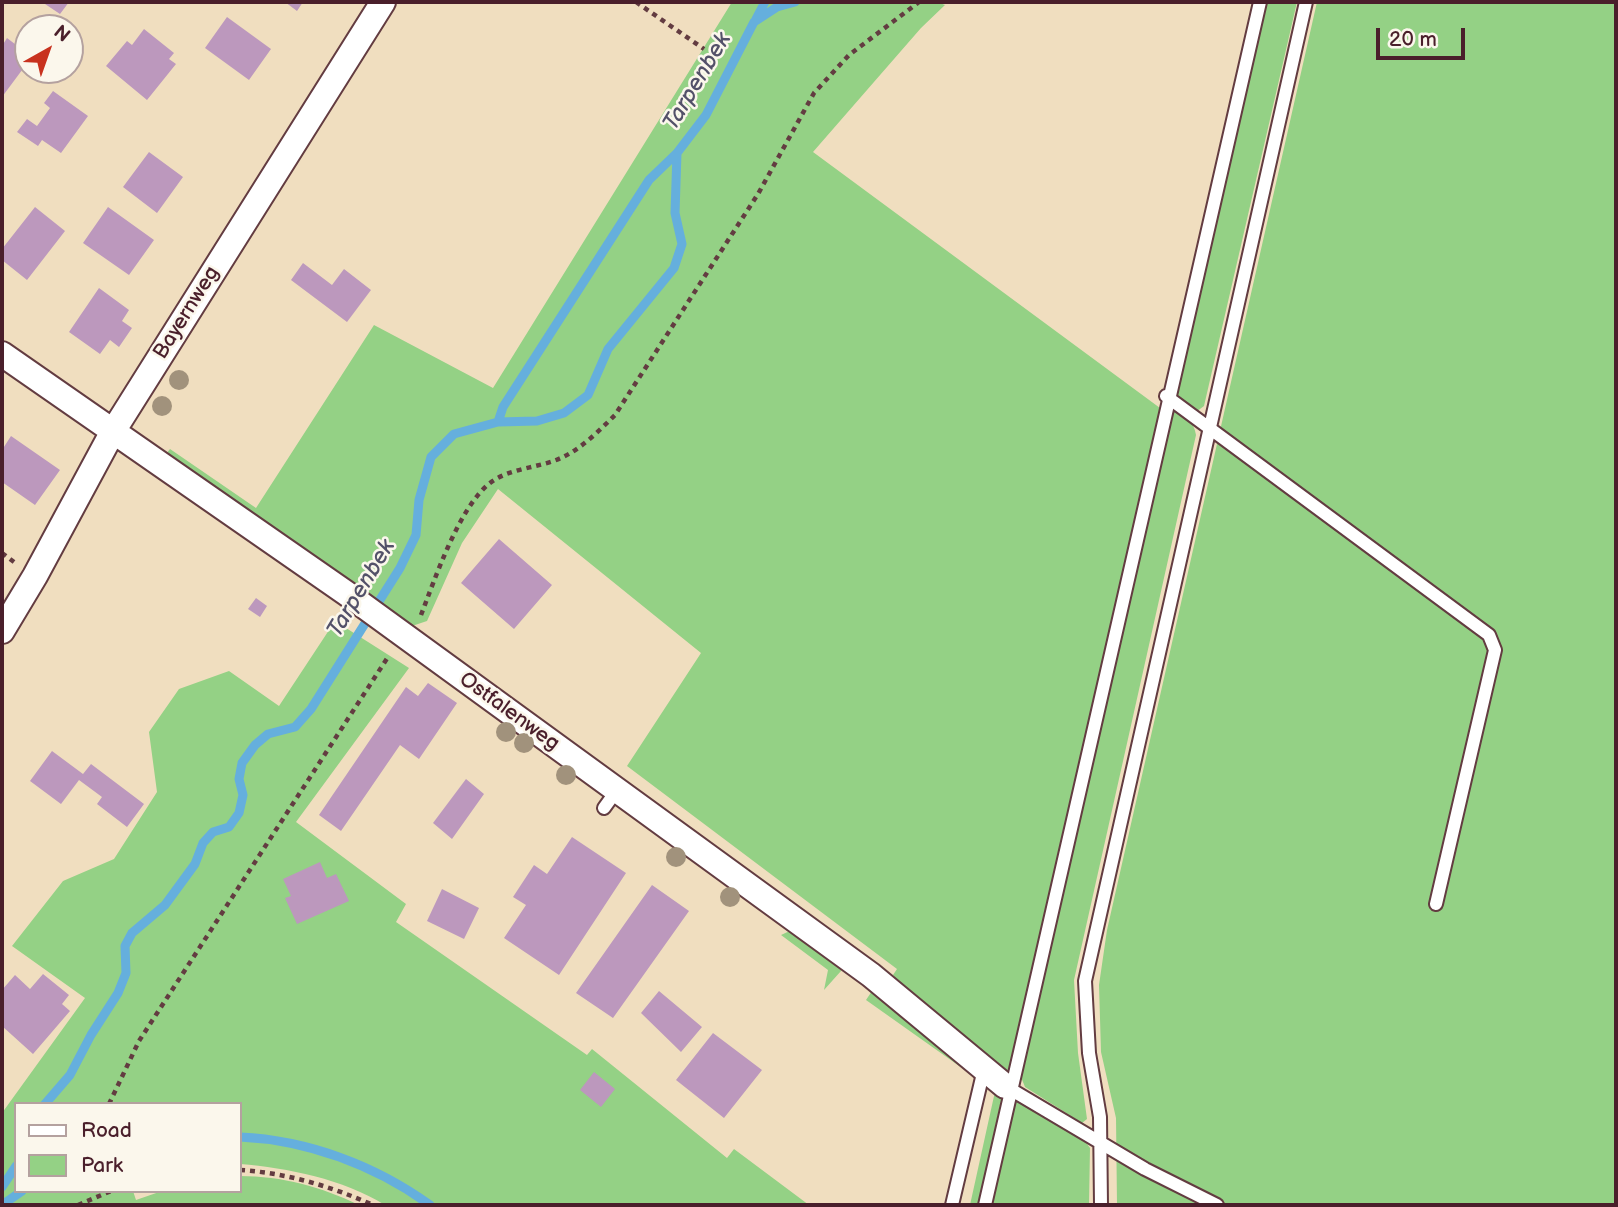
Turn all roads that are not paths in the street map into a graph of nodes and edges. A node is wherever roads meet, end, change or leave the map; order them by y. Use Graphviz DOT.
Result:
graph roads {
  1 [pos="383,2"];
  2 [pos="1260,2"];
  3 [pos="1306,2"];
  4 [pos="2,354"];
  5 [pos="1167,396"];
  6 [pos="1208,427"];
  7 [pos="112,433"];
  8 [pos="2,631"];
  9 [pos="1436,904"];
  10 [pos="984,1069"];
  11 [pos="1008,1088"];
  12 [pos="1102,1141"];
  13 [pos="952,1205"];
  14 [pos="985,1205"];
  15 [pos="1101,1205"];
  16 [pos="1217,1205"];
  1 -- 7 [label="street, Bayernweg"];
  2 -- 5 [label="lane"];
  3 -- 6 [label="lane"];
  4 -- 7 [label="street, Ostfalenweg"];
  5 -- 6 [label="lane"];
  5 -- 11 [label="lane"];
  6 -- 9 [label="lane"];
  6 -- 12 [label="lane"];
  7 -- 8 [label="street, Bayernweg"];
  7 -- 10 [label="street, Ostfalenweg"];
  10 -- 11 [label="street, Ostfalenweg"];
  10 -- 13 [label="lane"];
  11 -- 12 [label="lane"];
  11 -- 14 [label="lane"];
  12 -- 15 [label="lane"];
  12 -- 16 [label="lane"];
}
